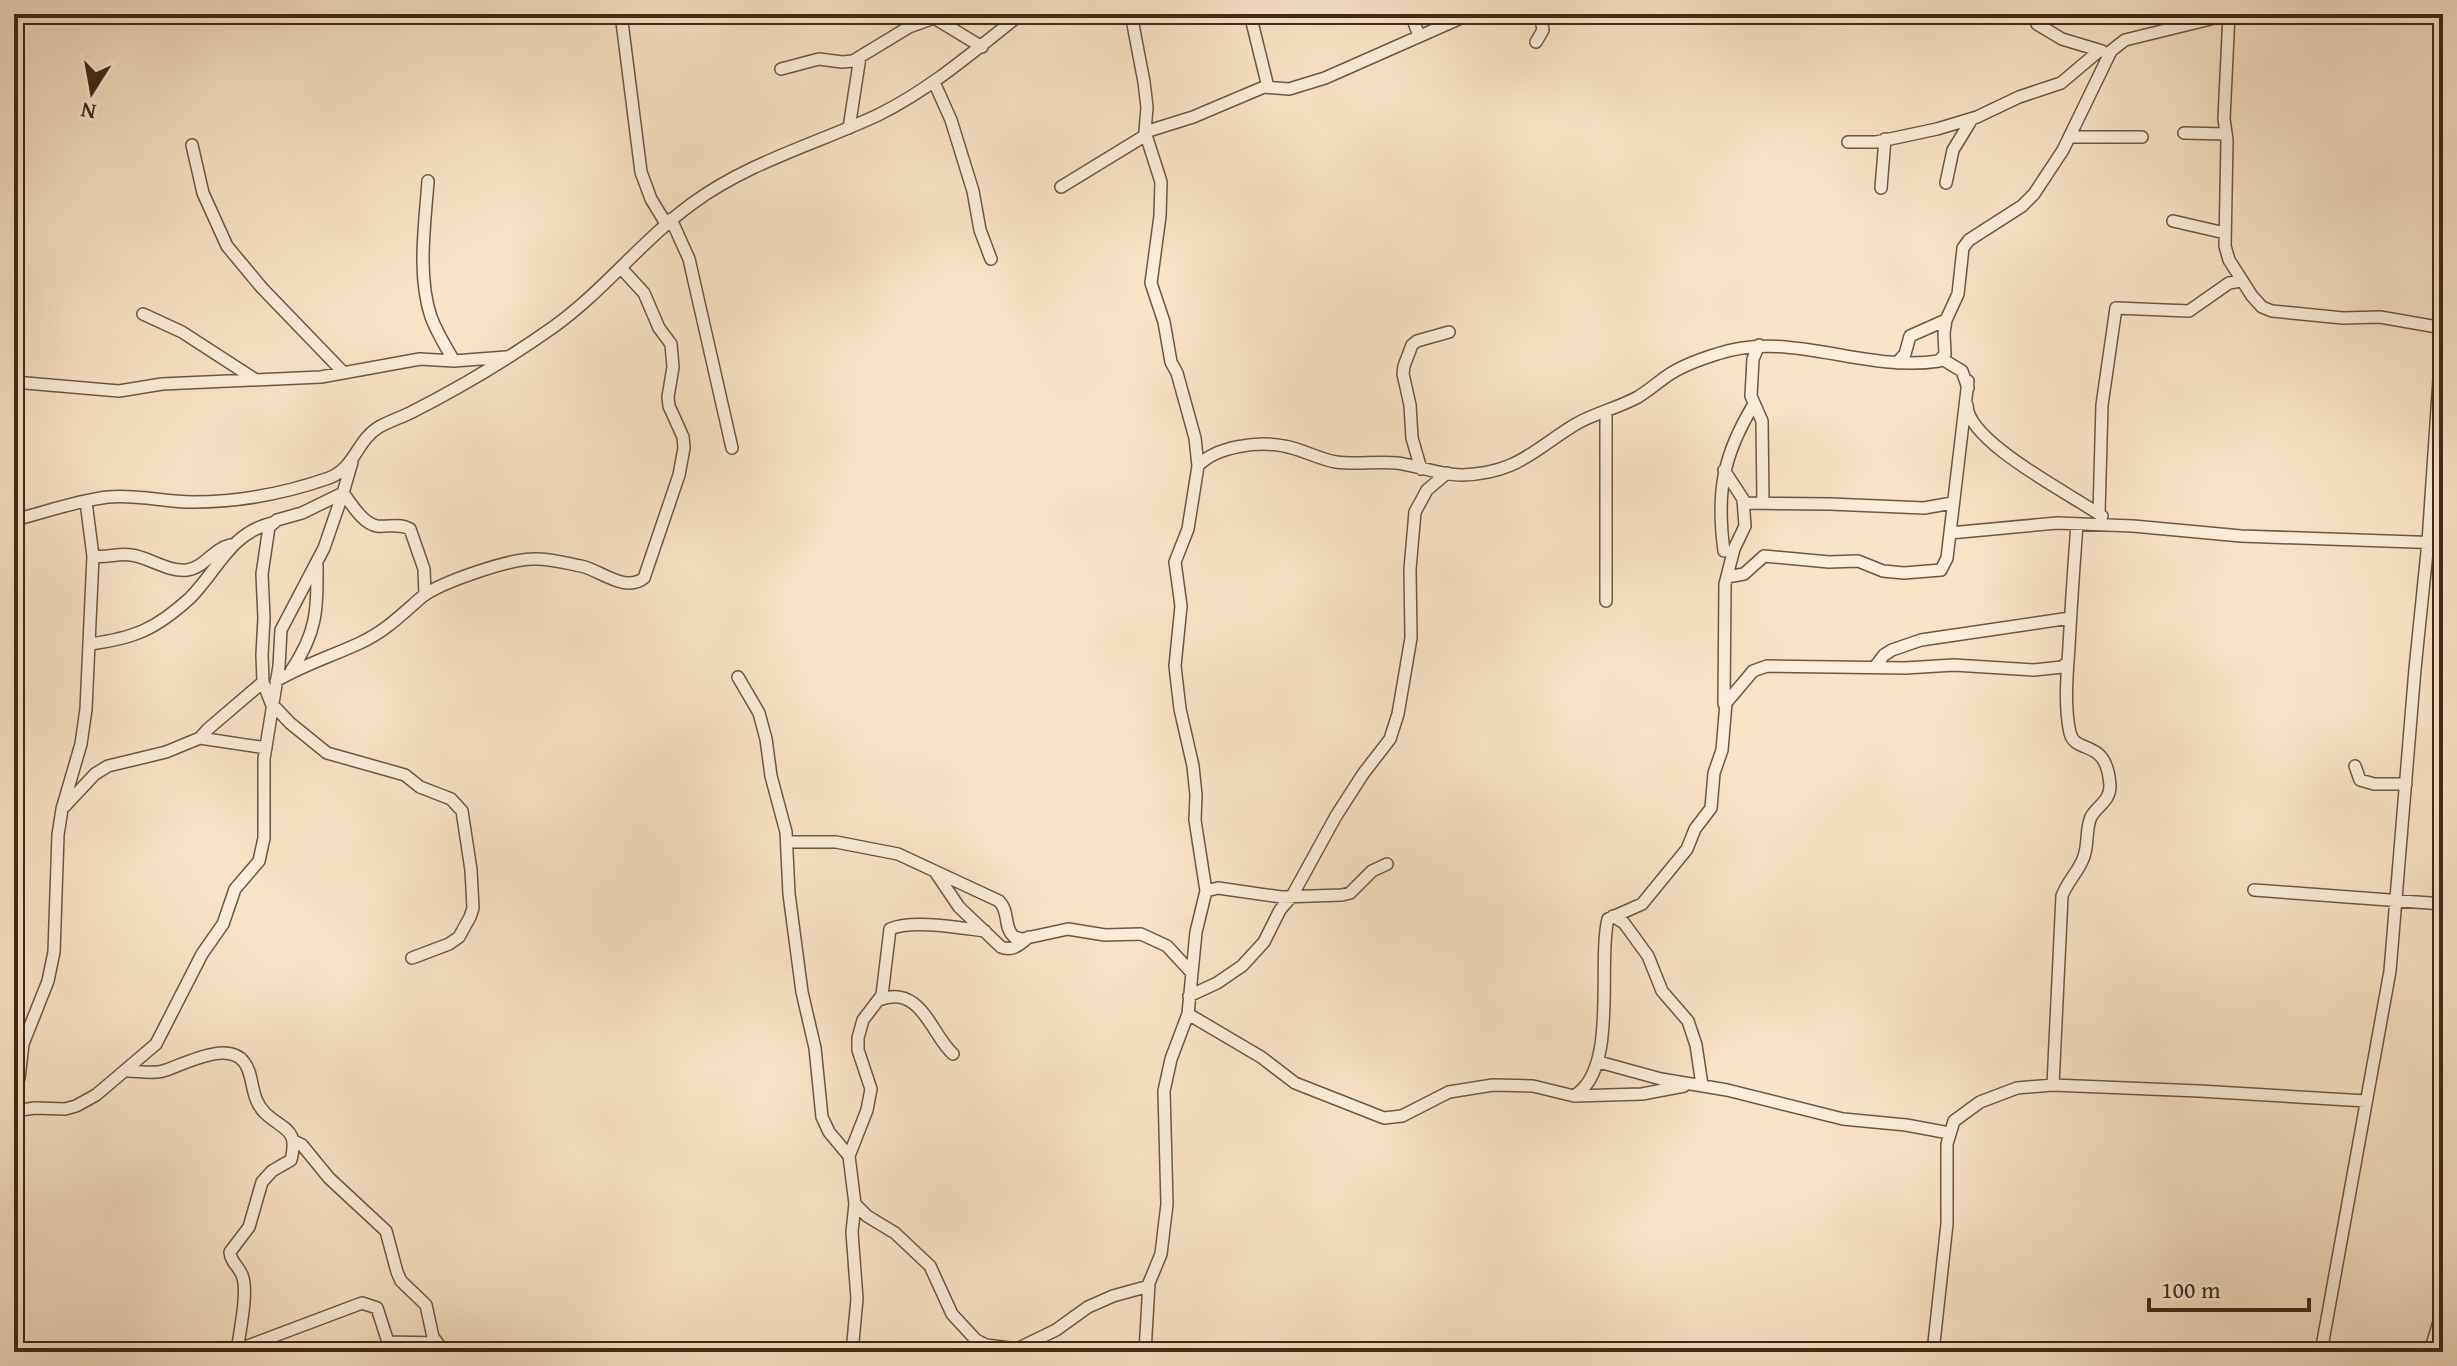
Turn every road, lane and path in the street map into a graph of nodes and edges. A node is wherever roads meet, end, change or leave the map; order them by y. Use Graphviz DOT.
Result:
graph roads {
  1 [pos="1021,14"];
  2 [pos="1131,14"];
  3 [pos="1250,14"];
  4 [pos="1411,14"];
  5 [pos="1470,14"];
  6 [pos="1540,14"];
  7 [pos="2230,14"];
  8 [pos="618,16"];
  9 [pos="930,16"];
  10 [pos="2037,24"];
  11 [pos="1419,36"];
  12 [pos="1536,42"];
  13 [pos="982,47"];
  14 [pos="2105,51"];
  15 [pos="860,57"];
  16 [pos="781,69"];
  17 [pos="934,82"];
  18 [pos="1268,87"];
  19 [pos="1972,119"];
  20 [pos="849,128"];
  21 [pos="1146,133"];
  22 [pos="2184,133"];
  23 [pos="2225,134"];
  24 [pos="2070,137"];
  25 [pos="2142,137"];
  26 [pos="1885,139"];
  27 [pos="1848,142"];
  28 [pos="192,145"];
  29 [pos="428,181"];
  30 [pos="1946,183"];
  31 [pos="1061,187"];
  32 [pos="1881,188"];
  33 [pos="668,221"];
  34 [pos="2173,221"];
  35 [pos="2225,233"];
  36 [pos="991,259"];
  37 [pos="621,268"];
  38 [pos="2241,281"];
  39 [pos="143,314"];
  40 [pos="1946,320"];
  41 [pos="2443,320"];
  42 [pos="2443,328"];
  43 [pos="1449,332"];
  44 [pos="1759,345"];
  45 [pos="510,356"];
  46 [pos="1942,359"];
  47 [pos="454,361"];
  48 [pos="1897,363"];
  49 [pos="343,372"];
  50 [pos="257,380"];
  51 [pos="1968,381"];
  52 [pos="14,382"];
  53 [pos="1754,404"];
  54 [pos="1606,411"];
  55 [pos="732,448"];
  56 [pos="2438,460"];
  57 [pos="352,461"];
  58 [pos="1198,466"];
  59 [pos="1421,469"];
  60 [pos="1724,470"];
  61 [pos="1447,473"];
  62 [pos="343,493"];
  63 [pos="86,502"];
  64 [pos="1744,503"];
  65 [pos="1763,503"];
  66 [pos="1952,503"];
  67 [pos="2099,513"];
  68 [pos="14,520"];
  69 [pos="272,523"];
  70 [pos="2077,524"];
  71 [pos="2120,526"];
  72 [pos="1950,533"];
  73 [pos="2428,542"];
  74 [pos="2443,543"];
  75 [pos="233,544"];
  76 [pos="1724,551"];
  77 [pos="93,556"];
  78 [pos="317,562"];
  79 [pos="1727,577"];
  80 [pos="425,595"];
  81 [pos="1606,601"];
  82 [pos="2070,618"];
  83 [pos="90,644"];
  84 [pos="2068,662"];
  85 [pos="1874,668"];
  86 [pos="290,673"];
  87 [pos="738,677"];
  88 [pos="276,681"];
  89 [pos="263,682"];
  90 [pos="271,703"];
  91 [pos="1724,709"];
  92 [pos="200,738"];
  93 [pos="266,748"];
  94 [pos="2355,766"];
  95 [pos="2406,784"];
  96 [pos="62,809"];
  97 [pos="787,842"];
  98 [pos="1387,864"];
  99 [pos="934,870"];
  100 [pos="2254,890"];
  101 [pos="1206,891"];
  102 [pos="1292,896"];
  103 [pos="2398,900"];
  104 [pos="2443,904"];
  105 [pos="1613,916"];
  106 [pos="985,931"];
  107 [pos="1031,935"];
  108 [pos="412,958"];
  109 [pos="1191,972"];
  110 [pos="1189,996"];
  111 [pos="879,1000"];
  112 [pos="1188,1014"];
  113 [pos="953,1054"];
  114 [pos="1599,1062"];
  115 [pos="127,1071"];
  116 [pos="1697,1085"];
  117 [pos="2053,1085"];
  118 [pos="14,1096"];
  119 [pos="1574,1096"];
  120 [pos="2366,1101"];
  121 [pos="14,1111"];
  122 [pos="1949,1133"];
  123 [pos="294,1141"];
  124 [pos="849,1156"];
  125 [pos="855,1204"];
  126 [pos="1149,1286"];
  127 [pos="2443,1308"];
  128 [pos="440,1348"];
  129 [pos="1016,1349"];
  130 [pos="237,1351"];
  131 [pos="852,1352"];
  132 [pos="1040,1352"];
  133 [pos="1145,1352"];
  134 [pos="1933,1352"];
  135 [pos="2321,1352"];
  136 [pos="2430,1352"];
  1 -- 13 [label="street"];
  2 -- 21 [label="street"];
  3 -- 18 [label="street"];
  4 -- 11 [label="street"];
  5 -- 11 [label="street"];
  6 -- 12 [label="street"];
  7 -- 14 [label="street"];
  7 -- 23 [label="street"];
  8 -- 33 [label="street"];
  9 -- 13 [label="street"];
  9 -- 15 [label="street"];
  10 -- 14 [label="street"];
  11 -- 18 [label="street"];
  13 -- 17 [label="street"];
  14 -- 19 [label="street"];
  14 -- 24 [label="street"];
  15 -- 16 [label="street"];
  15 -- 20 [label="street"];
  17 -- 20 [label="street"];
  17 -- 36 [label="street"];
  18 -- 21 [label="street"];
  19 -- 26 [label="street"];
  19 -- 30 [label="street"];
  20 -- 33 [label="street"];
  21 -- 31 [label="street"];
  21 -- 58 [label="street"];
  22 -- 23 [label="street"];
  23 -- 35 [label="street"];
  24 -- 25 [label="street"];
  24 -- 40 [label="street"];
  26 -- 27 [label="street"];
  26 -- 32 [label="street"];
  28 -- 49 [label="street"];
  29 -- 47 [label="street"];
  33 -- 37 [label="street"];
  33 -- 55 [label="street"];
  34 -- 35 [label="street"];
  35 -- 38 [label="street"];
  37 -- 45 [label="street"];
  37 -- 80 [label="street"];
  38 -- 42 [label="street"];
  38 -- 67 [label="street"];
  39 -- 50 [label="street"];
  40 -- 46 [label="street"];
  40 -- 48 [label="street"];
  41 -- 42 [label="street"];
  42 -- 56 [label="street"];
  43 -- 59 [label="street"];
  44 -- 48 [label="street"];
  44 -- 53 [label="street"];
  44 -- 54 [label="street"];
  45 -- 47 [label="street"];
  45 -- 57 [label="street"];
  46 -- 48 [label="street"];
  46 -- 51 [label="street"];
  47 -- 49 [label="street"];
  49 -- 50 [label="street"];
  50 -- 52 [label="street"];
  51 -- 66 [label="street"];
  51 -- 67 [label="street"];
  53 -- 60 [label="street"];
  53 -- 65 [label="street"];
  54 -- 61 [label="street"];
  54 -- 81 [label="street"];
  56 -- 73 [label="street"];
  57 -- 62 [label="street"];
  57 -- 63 [label="street"];
  58 -- 59 [label="street"];
  58 -- 101 [label="street"];
  59 -- 61 [label="street"];
  60 -- 64 [label="street"];
  60 -- 76 [label="street"];
  61 -- 102 [label="street"];
  62 -- 69 [label="street"];
  62 -- 78 [label="street"];
  62 -- 80 [label="street"];
  63 -- 68 [label="street"];
  63 -- 77 [label="street"];
  64 -- 65 [label="street"];
  64 -- 79 [label="street"];
  65 -- 66 [label="street"];
  66 -- 72 [label="street"];
  67 -- 71 [label="street"];
  69 -- 75 [label="street"];
  69 -- 89 [label="street"];
  70 -- 71 [label="street"];
  70 -- 72 [label="street"];
  70 -- 82 [label="street"];
  71 -- 73 [label="street"];
  72 -- 79 [label="street"];
  73 -- 74 [label="street"];
  73 -- 95 [label="street"];
  75 -- 77 [label="street"];
  75 -- 83 [label="street"];
  77 -- 83 [label="street"];
  78 -- 86 [label="street"];
  78 -- 88 [label="street"];
  79 -- 91 [label="street"];
  80 -- 86 [label="street"];
  82 -- 84 [label="street"];
  82 -- 85 [label="street"];
  83 -- 96 [label="street"];
  84 -- 85 [label="street"];
  84 -- 117 [label="street"];
  85 -- 91 [label="street"];
  86 -- 88 [label="street"];
  87 -- 97 [label="street"];
  88 -- 90 [label="street"];
  89 -- 90 [label="street"];
  89 -- 92 [label="street"];
  90 -- 93 [label="street"];
  90 -- 108 [label="street"];
  91 -- 105 [label="street"];
  92 -- 93 [label="street"];
  92 -- 96 [label="street"];
  93 -- 115 [label="street"];
  94 -- 95 [label="street"];
  95 -- 103 [label="street"];
  96 -- 118 [label="street"];
  97 -- 99 [label="street"];
  97 -- 124 [label="street"];
  98 -- 102 [label="street"];
  99 -- 106 [label="street"];
  99 -- 107 [label="street"];
  100 -- 103 [label="street"];
  101 -- 102 [label="street"];
  101 -- 109 [label="street"];
  102 -- 110 [label="street"];
  103 -- 104 [label="street"];
  103 -- 120 [label="street"];
  105 -- 114 [label="street"];
  105 -- 116 [label="street"];
  106 -- 107 [label="street"];
  106 -- 111 [label="street"];
  107 -- 109 [label="street"];
  109 -- 110 [label="street"];
  110 -- 112 [label="street"];
  111 -- 113 [label="street"];
  111 -- 124 [label="street"];
  112 -- 119 [label="street"];
  112 -- 126 [label="street"];
  114 -- 116 [label="street"];
  114 -- 119 [label="street"];
  115 -- 121 [label="street"];
  115 -- 123 [label="street"];
  116 -- 119 [label="street"];
  116 -- 122 [label="street"];
  117 -- 120 [label="street"];
  117 -- 122 [label="street"];
  120 -- 135 [label="street"];
  122 -- 134 [label="street"];
  123 -- 128 [label="street"];
  123 -- 130 [label="street"];
  124 -- 125 [label="street"];
  125 -- 129 [label="street"];
  125 -- 131 [label="street"];
  126 -- 129 [label="street"];
  126 -- 133 [label="street"];
  127 -- 136 [label="street"];
  128 -- 130 [label="street"];
  129 -- 132 [label="street"];
}
